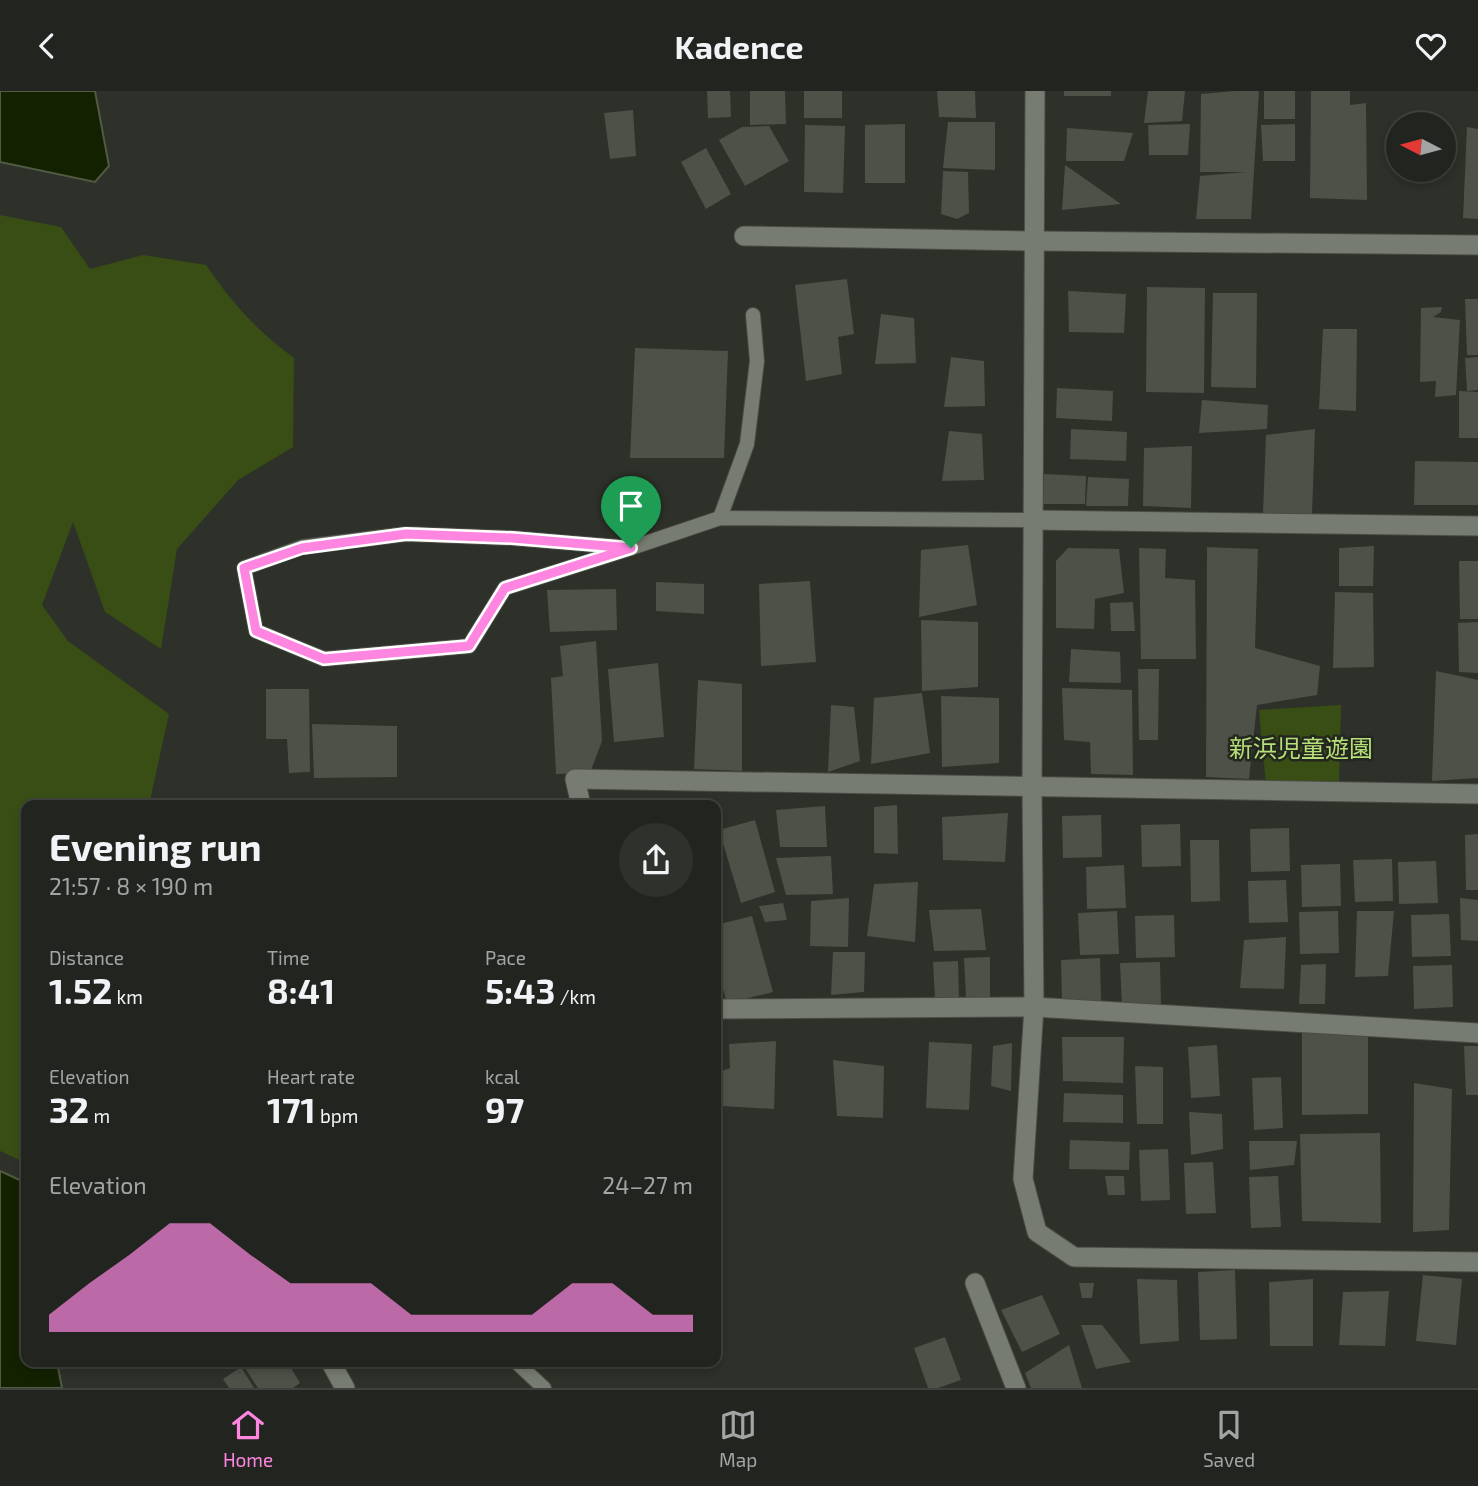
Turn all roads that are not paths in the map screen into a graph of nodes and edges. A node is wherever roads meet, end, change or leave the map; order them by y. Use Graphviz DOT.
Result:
graph roads {
  1 [pos="1035,91"];
  2 [pos="744,236"];
  3 [pos="1035,241"];
  4 [pos="1478,245"];
  5 [pos="753,315"];
  6 [pos="719,519"];
  7 [pos="1033,520"];
  8 [pos="1478,526"];
  9 [pos="631,548"];
  10 [pos="1032,788"];
  11 [pos="1478,794"];
  12 [pos="580,800"];
  13 [pos="1034,1007"];
  14 [pos="721,1009"];
  15 [pos="1478,1033"];
  16 [pos="1478,1262"];
  17 [pos="975,1283"];
  18 [pos="333,1367"];
  19 [pos="521,1367"];
  20 [pos="345,1388"];
  21 [pos="544,1388"];
  22 [pos="1016,1388"];
  1 -- 3 [label="street"];
  2 -- 3 [label="street"];
  3 -- 4 [label="street"];
  3 -- 7 [label="street"];
  5 -- 6 [label="lane"];
  6 -- 7 [label="lane"];
  6 -- 9 [label="lane"];
  7 -- 8 [label="street"];
  7 -- 10 [label="street"];
  9 -- 9 [label="lane"];
  10 -- 11 [label="street"];
  10 -- 12 [label="street"];
  10 -- 13 [label="street"];
  13 -- 14 [label="street"];
  13 -- 15 [label="street"];
  13 -- 16 [label="street"];
  17 -- 22 [label="street"];
  18 -- 20 [label="street"];
  19 -- 21 [label="lane"];
}
